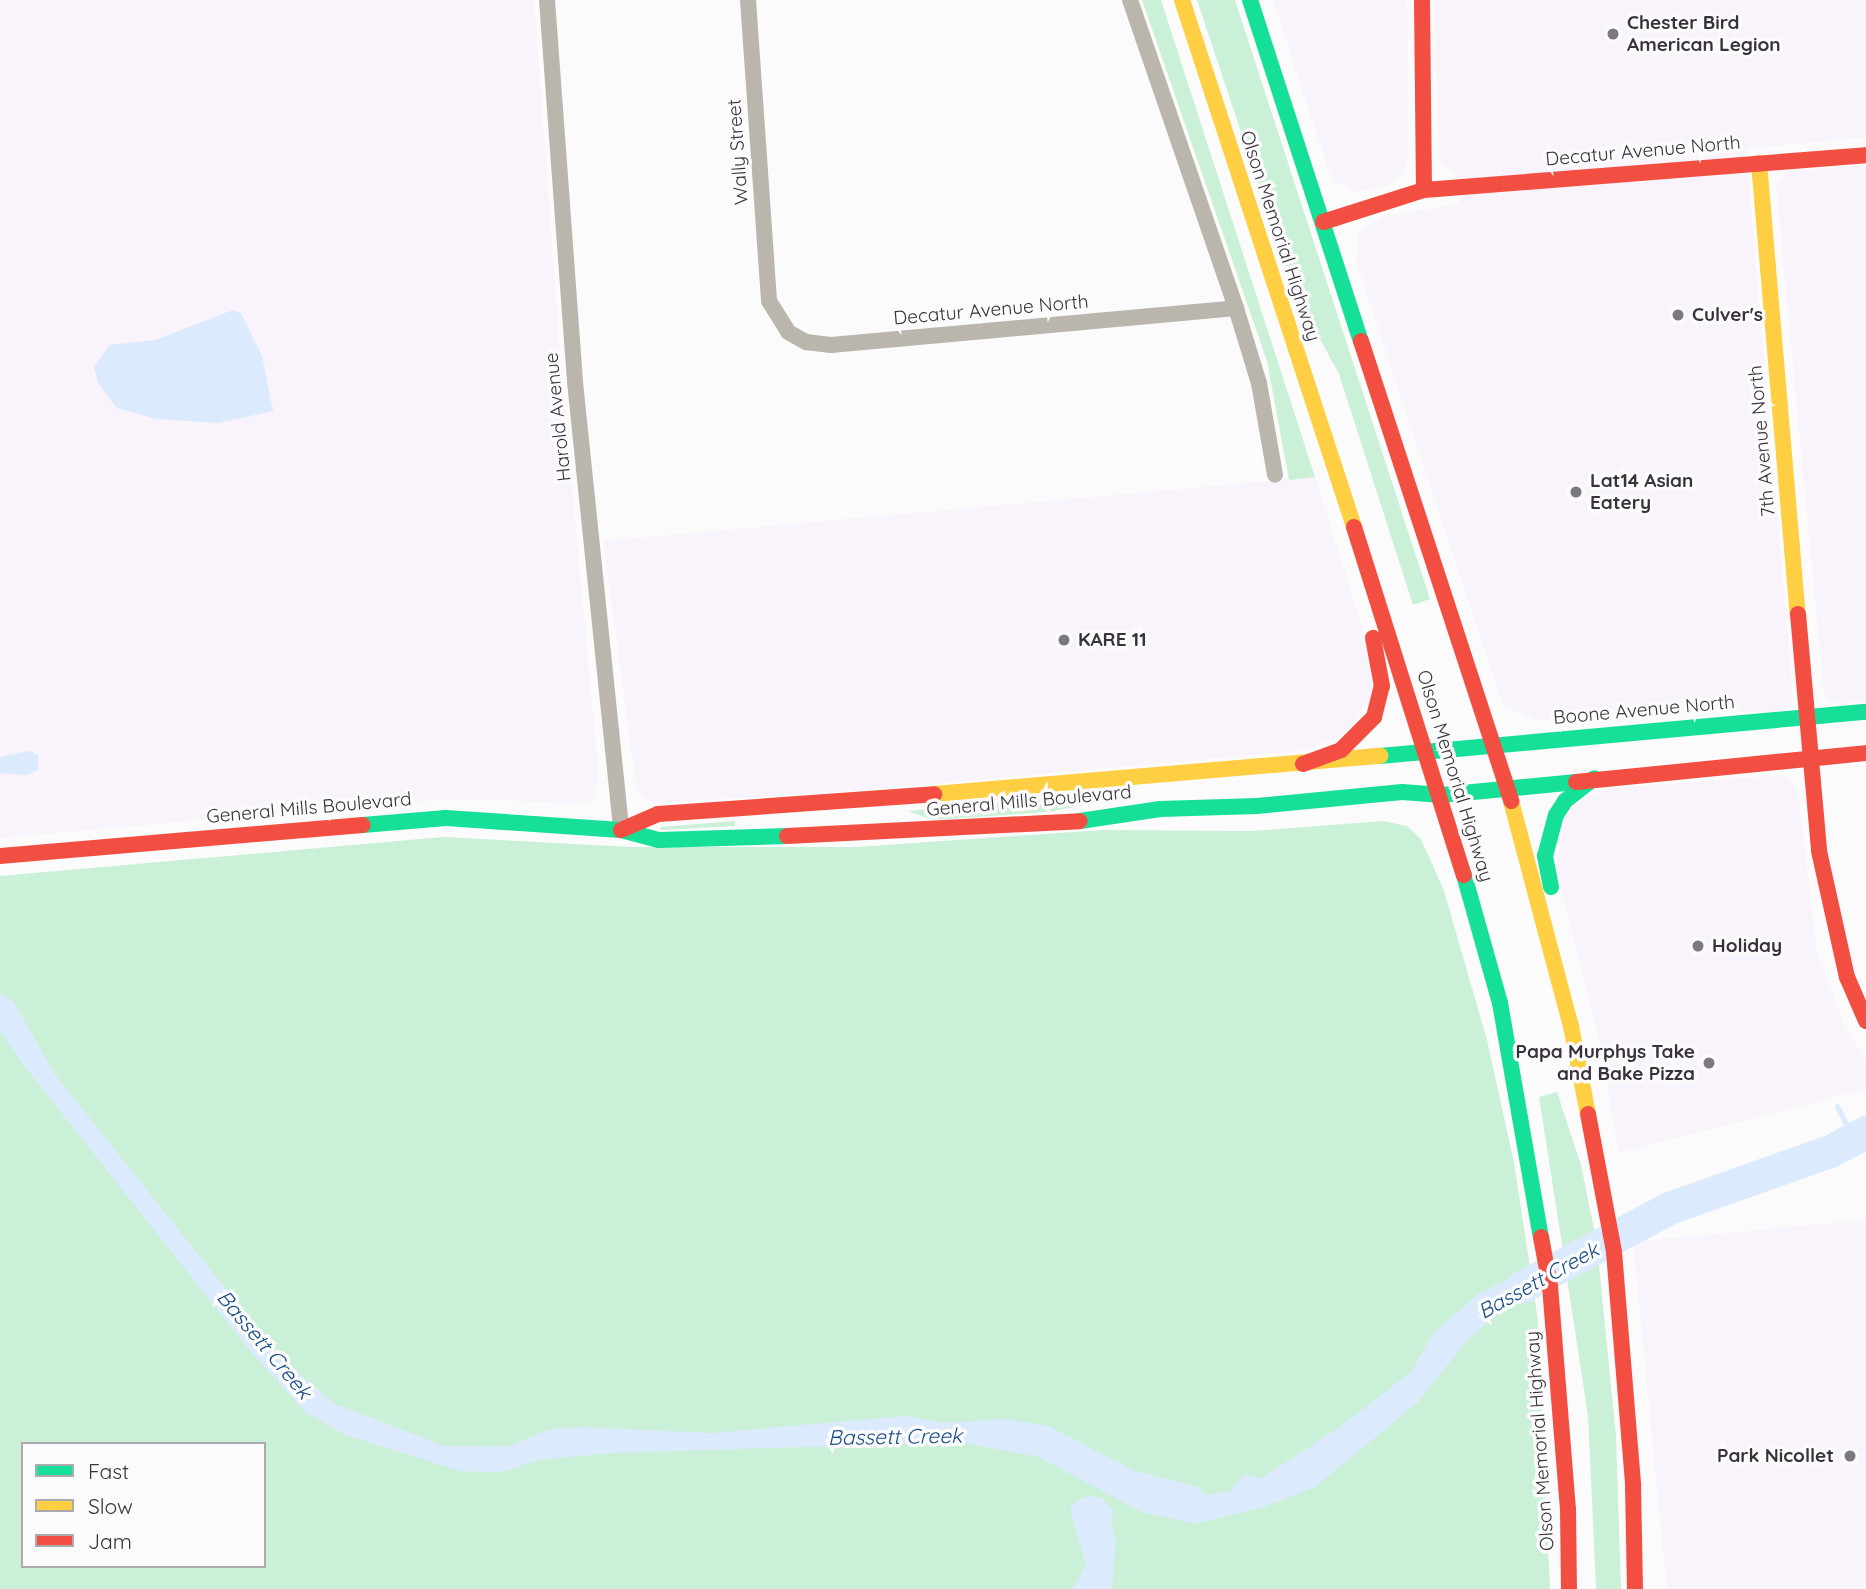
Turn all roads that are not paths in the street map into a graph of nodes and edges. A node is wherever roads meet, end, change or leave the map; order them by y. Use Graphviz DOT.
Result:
graph roads {
  1 [pos="547,0"];
  2 [pos="748,0"];
  3 [pos="1130,0"];
  4 [pos="1182,0"];
  5 [pos="1250,0"];
  6 [pos="1422,0"];
  7 [pos="1866,155"];
  8 [pos="1759,163"];
  9 [pos="1424,190"];
  10 [pos="1323,222"];
  11 [pos="769,301"];
  12 [pos="1236,309"];
  13 [pos="1323,435"];
  14 [pos="1275,475"];
  15 [pos="1866,712"];
  16 [pos="1807,717"];
  17 [pos="1493,744"];
  18 [pos="1426,751"];
  19 [pos="1866,753"];
  20 [pos="1811,756"];
  21 [pos="1303,764"];
  22 [pos="1594,778"];
  23 [pos="1506,787"];
  24 [pos="1442,795"];
  25 [pos="621,830"];
  26 [pos="0,856"];
  27 [pos="1866,1021"];
  28 [pos="1586,1094"];
  29 [pos="1558,1360"];
  30 [pos="1580,1426"];
  31 [pos="1581,1451"];
  32 [pos="1569,1589"];
  33 [pos="1586,1589"];
  34 [pos="1635,1589"];
  1 -- 25 [label="street, Harold Avenue"];
  2 -- 11 [label="street, Wally Street"];
  3 -- 12 [label="street"];
  4 -- 13 [label="main road, Olson Memorial Highway"];
  5 -- 10 [label="main road"];
  6 -- 9 [label="main road"];
  7 -- 8 [label="main road, Decatur Avenue North"];
  8 -- 9 [label="main road, Decatur Avenue North"];
  8 -- 16 [label="main road, 7th Avenue North"];
  9 -- 10 [label="main road, Decatur Avenue North"];
  10 -- 17 [label="main road"];
  11 -- 12 [label="street, Decatur Avenue North"];
  12 -- 14 [label="street"];
  13 -- 18 [label="main road, Olson Memorial Highway"];
  13 -- 21 [label="main road"];
  15 -- 16 [label="main road, Boone Avenue North"];
  16 -- 17 [label="main road, Boone Avenue North"];
  16 -- 20 [label="main road, 7th Avenue North"];
  17 -- 18 [label="main road, Boone Avenue North"];
  17 -- 23 [label="main road"];
  18 -- 21 [label="main road, General Mills Boulevard"];
  18 -- 24 [label="main road, Olson Memorial Highway"];
  19 -- 20 [label="main road"];
  20 -- 22 [label="main road"];
  20 -- 27 [label="main road, 7th Avenue North"];
  21 -- 25 [label="main road, General Mills Boulevard"];
  22 -- 23 [label="main road"];
  22 -- 28 [label="main road"];
  23 -- 24 [label="main road"];
  23 -- 28 [label="main road"];
  24 -- 25 [label="main road, General Mills Boulevard"];
  24 -- 29 [label="main road, Olson Memorial Highway"];
  25 -- 26 [label="main road, General Mills Boulevard"];
  28 -- 34 [label="main road"];
  29 -- 30 [label="main road"];
  29 -- 32 [label="main road, Olson Memorial Highway"];
  31 -- 33 [label="main road"];
}
